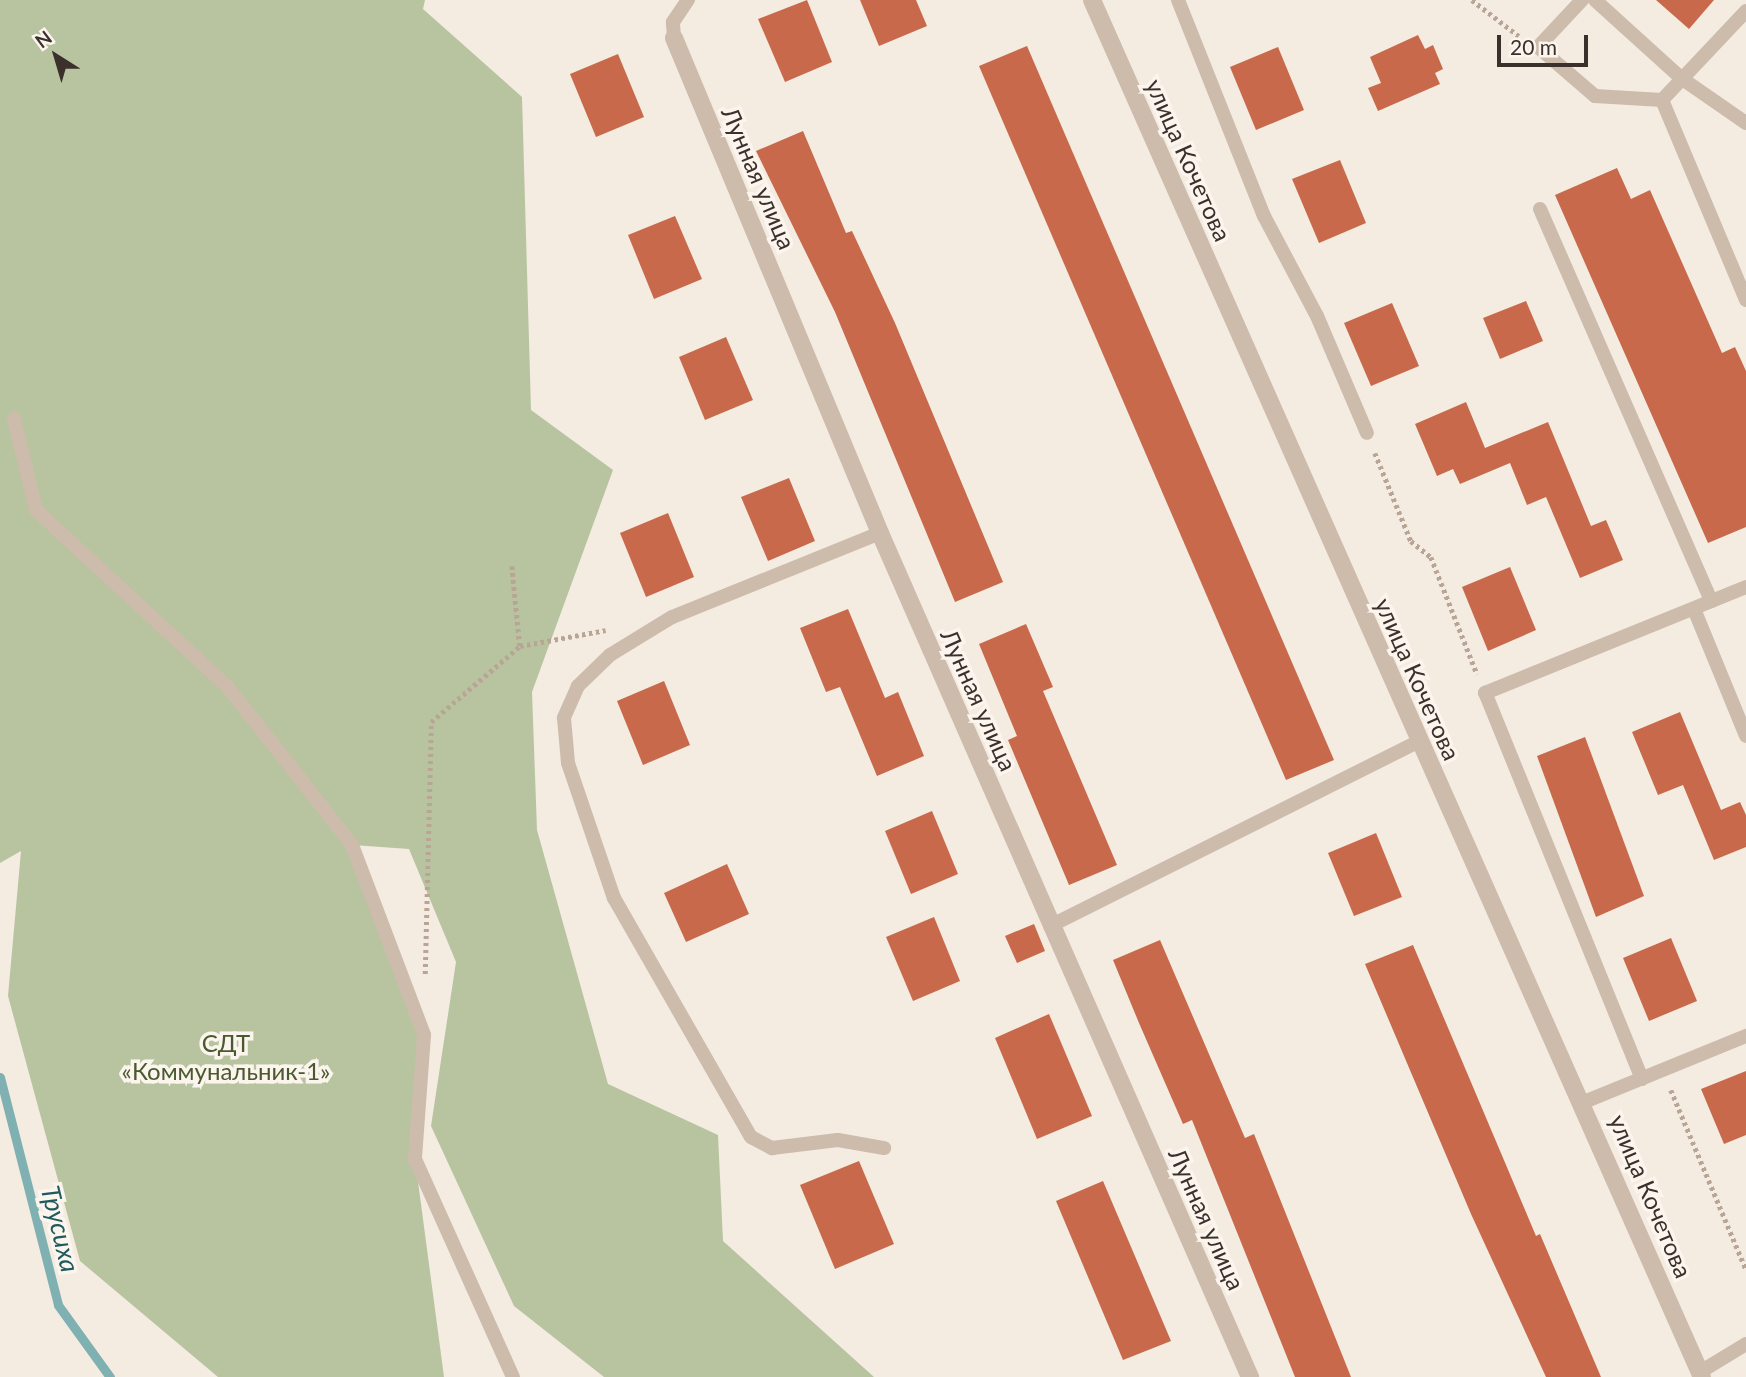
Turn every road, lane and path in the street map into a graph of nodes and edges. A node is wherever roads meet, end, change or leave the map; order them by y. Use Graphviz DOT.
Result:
graph roads {
  1 [pos="688,0"];
  2 [pos="1092,0"];
  3 [pos="1178,0"];
  4 [pos="1472,0"];
  5 [pos="1582,0"];
  6 [pos="1595,0"];
  7 [pos="1746,11"];
  8 [pos="674,38"];
  9 [pos="1538,47"];
  10 [pos="1681,78"];
  11 [pos="1662,100"];
  12 [pos="1746,123"];
  13 [pos="1540,209"];
  14 [pos="1746,300"];
  15 [pos="14,419"];
  16 [pos="1367,433"];
  17 [pos="880,533"];
  18 [pos="512,566"];
  19 [pos="1746,587"];
  20 [pos="1712,601"];
  21 [pos="1694,609"];
  22 [pos="621,627"];
  23 [pos="520,646"];
  24 [pos="1485,693"];
  25 [pos="1746,736"];
  26 [pos="1418,742"];
  27 [pos="1050,926"];
  28 [pos="425,980"];
  29 [pos="1746,1036"];
  30 [pos="1662,1070"];
  31 [pos="1642,1079"];
  32 [pos="1584,1102"];
  33 [pos="884,1148"];
  34 [pos="1746,1269"];
  35 [pos="1746,1344"];
  36 [pos="1701,1375"];
  37 [pos="513,1377"];
  38 [pos="1250,1377"];
  1 -- 8 [label="lane"];
  2 -- 26 [label="street, улица Кочетова"];
  3 -- 16 [label="lane"];
  4 -- 9 [label="path"];
  5 -- 9 [label="lane"];
  6 -- 10 [label="lane"];
  7 -- 10 [label="lane"];
  8 -- 17 [label="street, Лунная улица"];
  9 -- 11 [label="lane"];
  10 -- 11 [label="lane"];
  10 -- 12 [label="lane"];
  11 -- 14 [label="lane"];
  13 -- 20 [label="lane"];
  15 -- 37 [label="lane"];
  16 -- 24 [label="path"];
  17 -- 27 [label="street, Лунная улица"];
  17 -- 33 [label="lane"];
  18 -- 23 [label="path"];
  19 -- 20 [label="lane"];
  20 -- 21 [label="lane"];
  21 -- 24 [label="lane"];
  21 -- 25 [label="lane"];
  22 -- 23 [label="path"];
  23 -- 28 [label="path"];
  24 -- 31 [label="lane"];
  26 -- 27 [label="lane"];
  26 -- 32 [label="street, улица Кочетова"];
  27 -- 38 [label="street, Лунная улица"];
  29 -- 30 [label="lane"];
  30 -- 31 [label="lane"];
  30 -- 34 [label="path"];
  31 -- 32 [label="lane"];
  32 -- 36 [label="street, улица Кочетова"];
  35 -- 36 [label="lane"];
}
